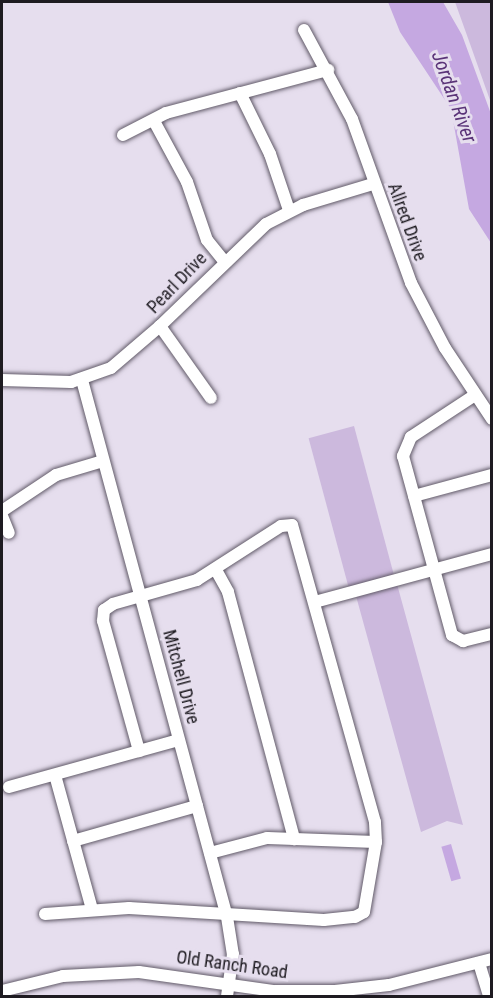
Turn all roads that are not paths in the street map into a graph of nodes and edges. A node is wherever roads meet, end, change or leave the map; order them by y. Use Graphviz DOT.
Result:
graph roads {
  1 [pos="304,30"];
  2 [pos="328,70"];
  3 [pos="240,93"];
  4 [pos="154,121"];
  5 [pos="123,135"];
  6 [pos="373,184"];
  7 [pos="289,210"];
  8 [pos="224,261"];
  9 [pos="160,327"];
  10 [pos="2,380"];
  11 [pos="82,380"];
  12 [pos="475,395"];
  13 [pos="211,398"];
  14 [pos="492,419"];
  15 [pos="103,461"];
  16 [pos="492,475"];
  17 [pos="414,496"];
  18 [pos="2,511"];
  19 [pos="2,516"];
  20 [pos="9,533"];
  21 [pos="492,554"];
  22 [pos="216,570"];
  23 [pos="434,570"];
  24 [pos="140,596"];
  25 [pos="315,602"];
  26 [pos="492,634"];
  27 [pos="179,740"];
  28 [pos="139,751"];
  29 [pos="55,774"];
  30 [pos="9,787"];
  31 [pos="197,806"];
  32 [pos="294,839"];
  33 [pos="73,841"];
  34 [pos="376,842"];
  35 [pos="210,853"];
  36 [pos="92,909"];
  37 [pos="45,914"];
  38 [pos="228,917"];
  39 [pos="485,961"];
  40 [pos="2,990"];
  41 [pos="228,991"];
  42 [pos="370,992"];
  43 [pos="489,996"];
  1 -- 2 [label="street, Allred Drive"];
  2 -- 3 [label="street"];
  2 -- 6 [label="street, Allred Drive"];
  3 -- 4 [label="street"];
  3 -- 7 [label="street"];
  4 -- 5 [label="street"];
  4 -- 8 [label="street"];
  6 -- 7 [label="street, Pearl Drive"];
  6 -- 12 [label="street, Allred Drive"];
  7 -- 8 [label="street, Pearl Drive"];
  8 -- 9 [label="street, Pearl Drive"];
  9 -- 11 [label="street, Pearl Drive"];
  9 -- 13 [label="street"];
  10 -- 11 [label="street, Pearl Drive"];
  11 -- 15 [label="street, Mitchell Drive"];
  12 -- 14 [label="street, Allred Drive"];
  12 -- 17 [label="street"];
  15 -- 18 [label="street"];
  15 -- 24 [label="street, Mitchell Drive"];
  16 -- 17 [label="street"];
  17 -- 23 [label="street"];
  19 -- 20 [label="street"];
  21 -- 23 [label="street"];
  22 -- 24 [label="street"];
  22 -- 25 [label="street"];
  22 -- 32 [label="street"];
  23 -- 25 [label="street"];
  23 -- 26 [label="street"];
  24 -- 27 [label="street, Mitchell Drive"];
  24 -- 28 [label="street"];
  25 -- 34 [label="street"];
  27 -- 28 [label="street"];
  27 -- 31 [label="street, Mitchell Drive"];
  28 -- 29 [label="street"];
  29 -- 30 [label="street"];
  29 -- 33 [label="street"];
  31 -- 33 [label="street"];
  31 -- 35 [label="street, Mitchell Drive"];
  32 -- 34 [label="street"];
  32 -- 35 [label="street"];
  33 -- 36 [label="street"];
  34 -- 38 [label="street"];
  35 -- 38 [label="street, Mitchell Drive"];
  36 -- 37 [label="street"];
  36 -- 38 [label="street"];
  38 -- 41 [label="street, Mitchell Drive"];
  39 -- 42 [label="street, Old Ranch Road"];
  39 -- 43 [label="street"];
  40 -- 41 [label="street, Old Ranch Road"];
  41 -- 42 [label="street, Old Ranch Road"];
}
